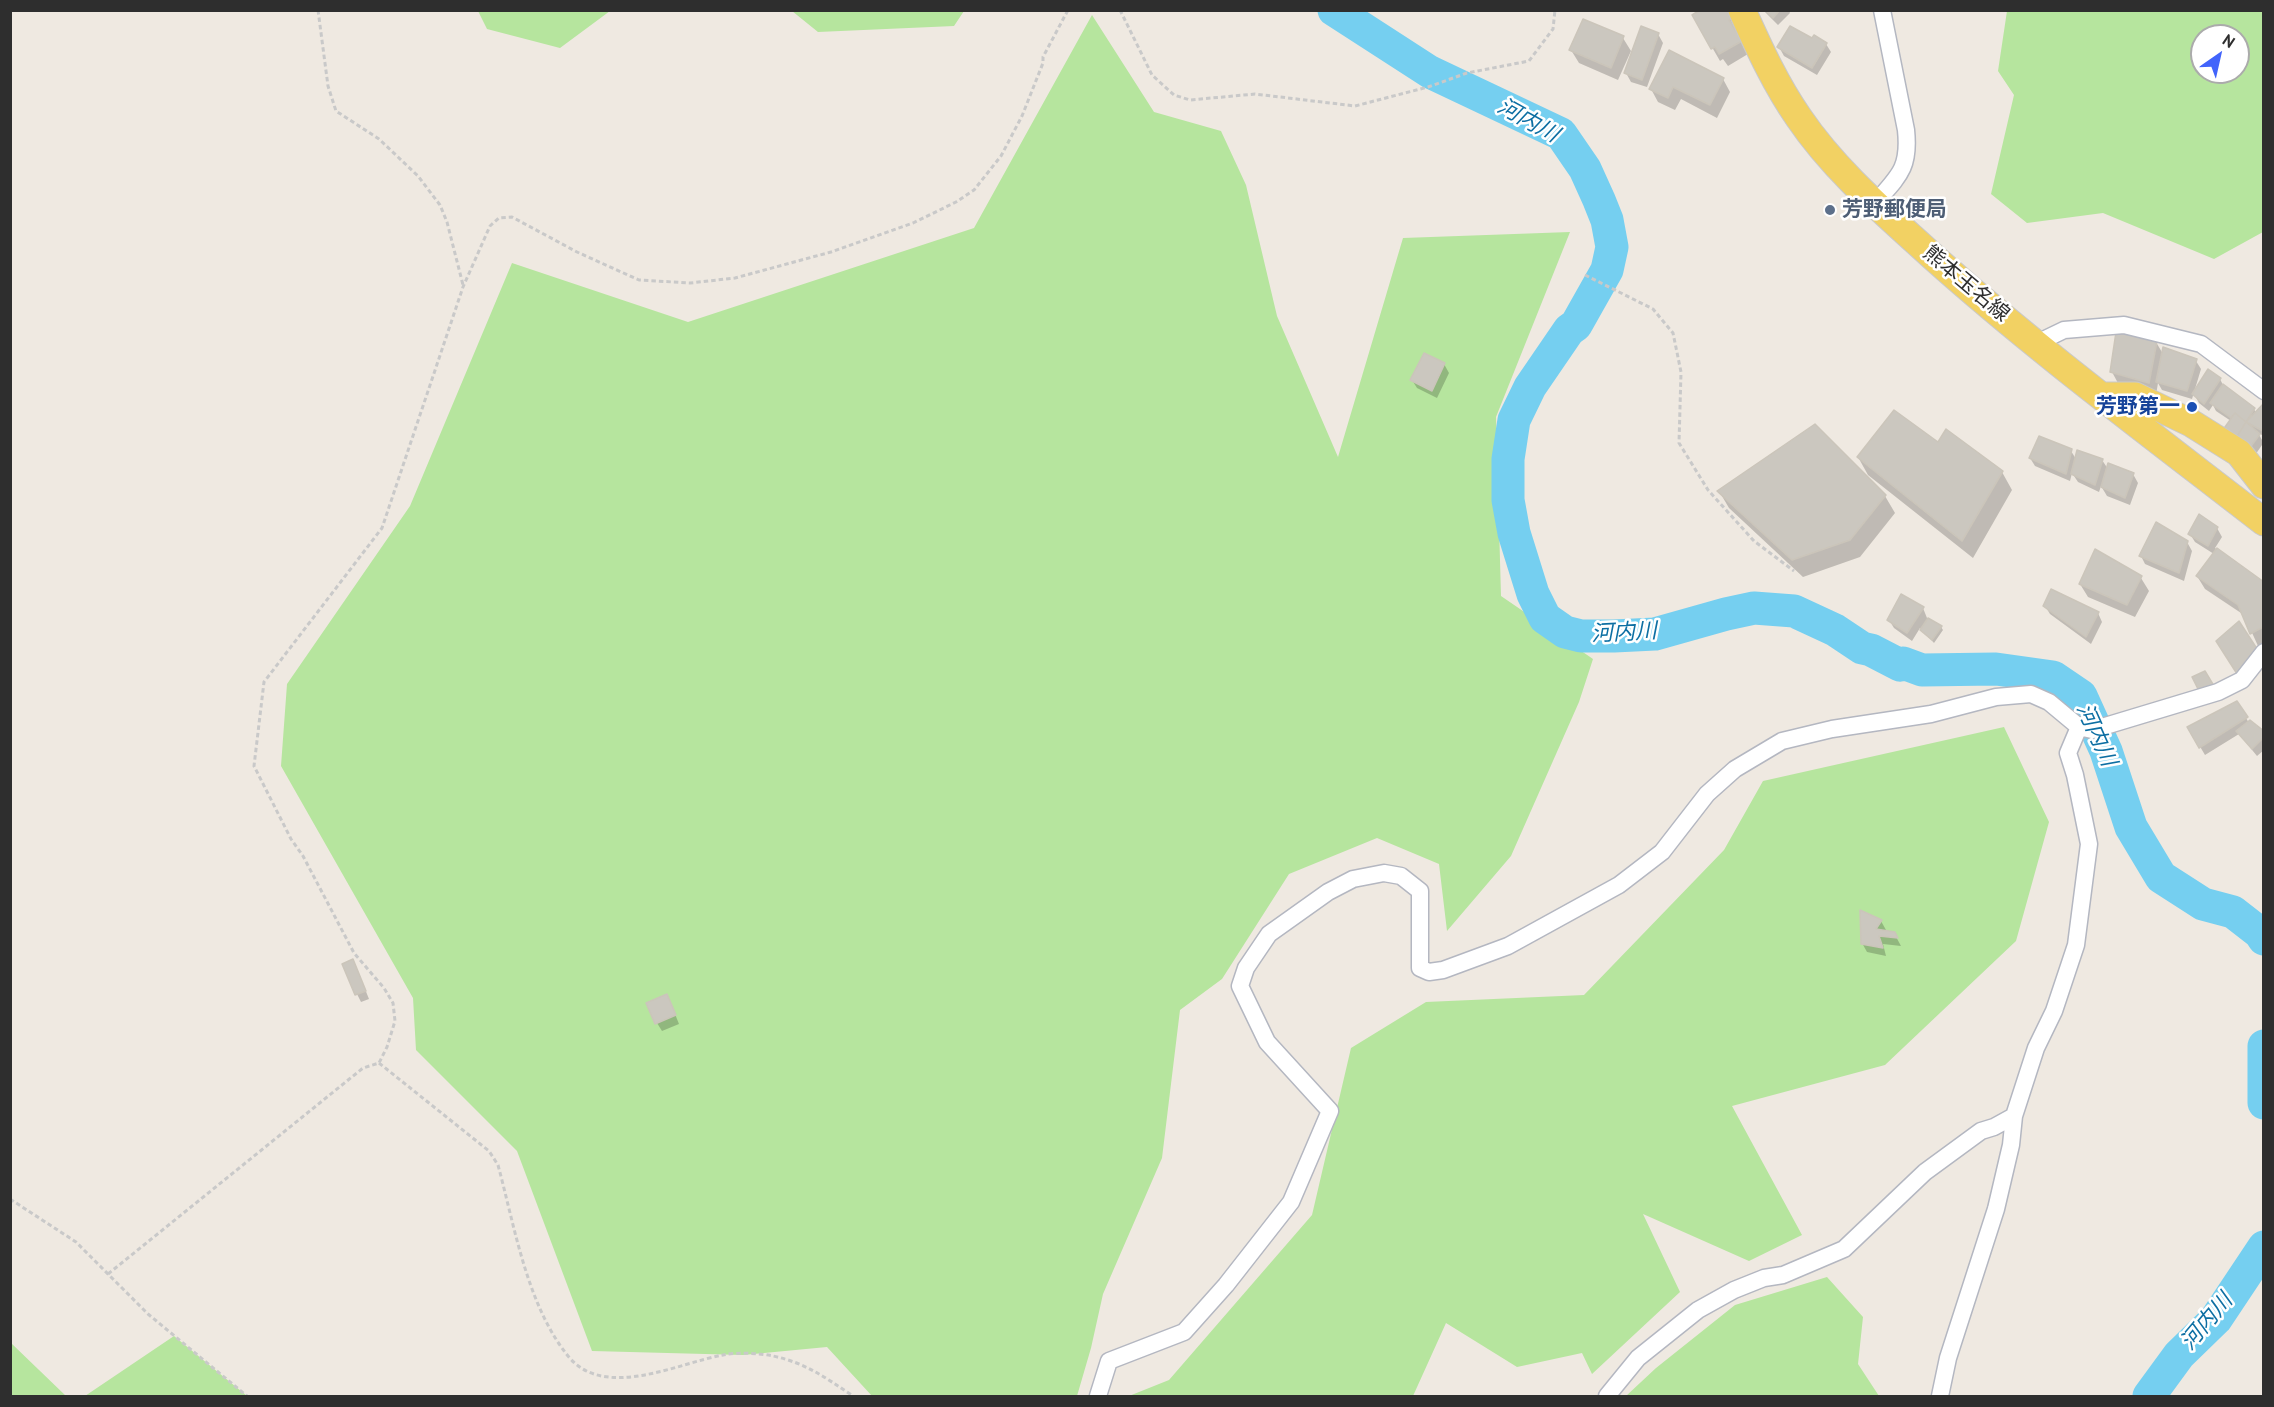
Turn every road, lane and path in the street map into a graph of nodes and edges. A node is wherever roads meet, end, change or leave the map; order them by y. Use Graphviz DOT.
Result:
graph roads {
  1 [pos="318,10"];
  2 [pos="1068,10"];
  3 [pos="1120,10"];
  4 [pos="1555,10"];
  5 [pos="1742,10"];
  6 [pos="1882,10"];
  7 [pos="1875,203"];
  8 [pos="1585,276"];
  9 [pos="463,287"];
  10 [pos="2037,344"];
  11 [pos="2264,392"];
  12 [pos="2103,396"];
  13 [pos="2264,485"];
  14 [pos="2264,522"];
  15 [pos="1794,571"];
  16 [pos="2264,652"];
  17 [pos="2079,727"];
  18 [pos="379,1063"];
  19 [pos="2014,1116"];
  20 [pos="10,1199"];
  21 [pos="108,1274"];
  22 [pos="247,1396"];
  23 [pos="853,1396"];
  24 [pos="1098,1396"];
  25 [pos="1607,1396"];
  26 [pos="1940,1396"];
  1 -- 9 [label="path"];
  2 -- 9 [label="path"];
  3 -- 4 [label="path"];
  5 -- 7 [label="main road, 熊本玉名線"];
  6 -- 7 [label="street"];
  7 -- 10 [label="main road, 熊本玉名線"];
  8 -- 15 [label="path"];
  9 -- 18 [label="path"];
  10 -- 11 [label="street"];
  10 -- 12 [label="main road, 熊本玉名線"];
  12 -- 13 [label="main road"];
  12 -- 14 [label="main road, 熊本玉名線"];
  16 -- 17 [label="street"];
  17 -- 19 [label="street"];
  17 -- 24 [label="street"];
  18 -- 21 [label="path"];
  18 -- 23 [label="path"];
  19 -- 25 [label="street"];
  19 -- 26 [label="street"];
  20 -- 21 [label="path"];
  21 -- 22 [label="path"];
}
